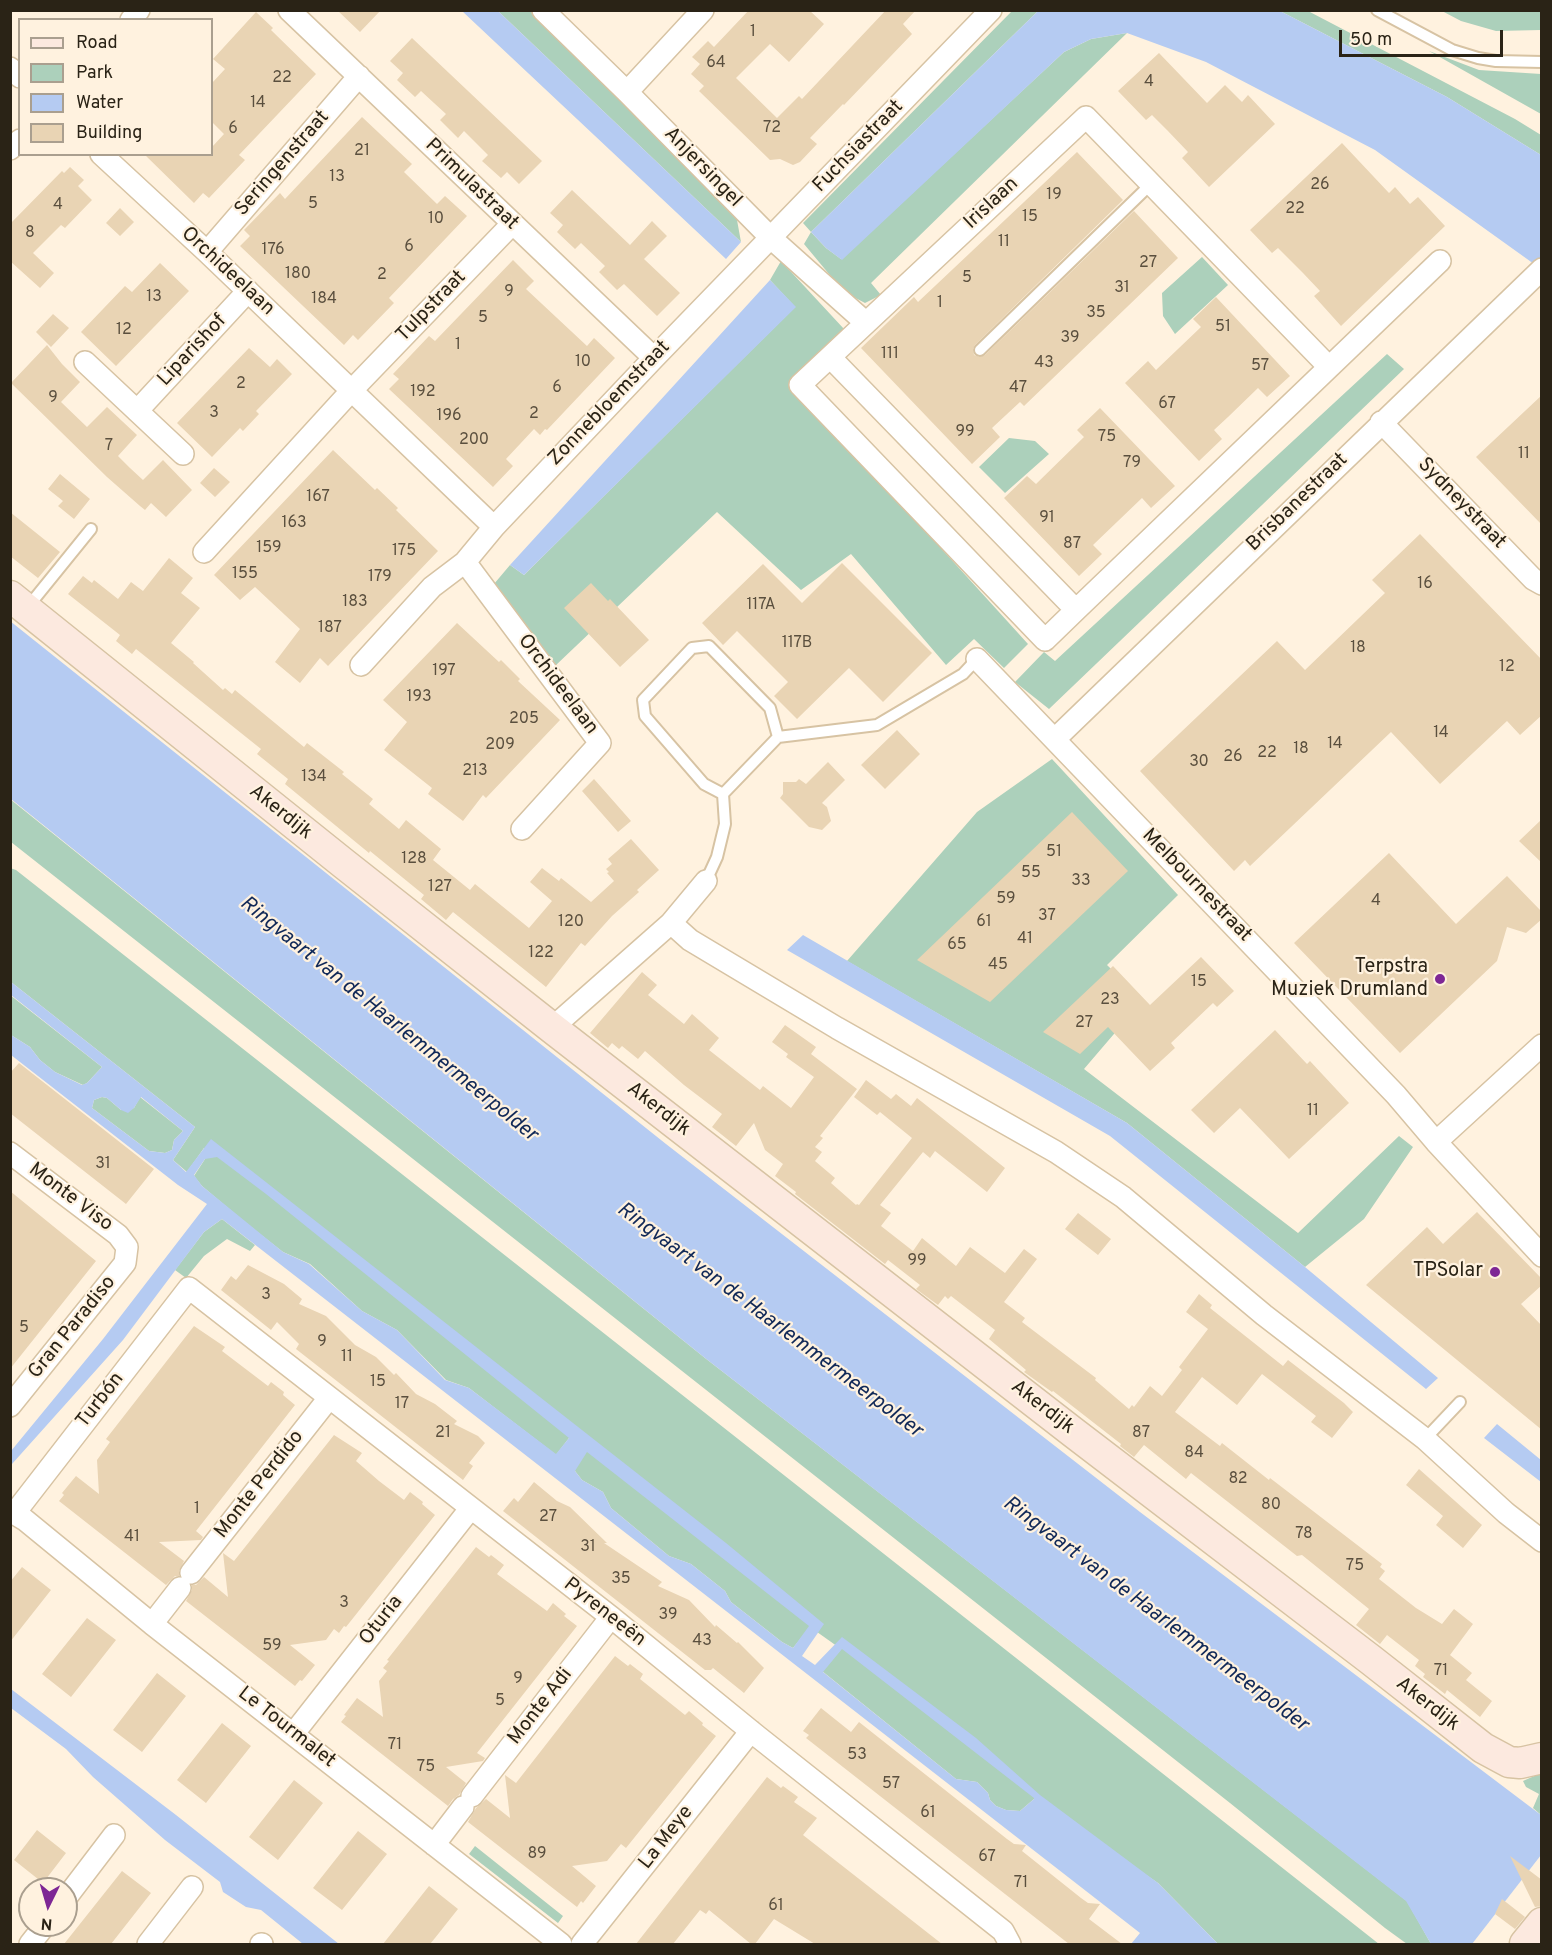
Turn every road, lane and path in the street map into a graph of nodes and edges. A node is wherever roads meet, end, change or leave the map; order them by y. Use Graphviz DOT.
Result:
graph roads {
  1 [pos="289,10"];
  2 [pos="543,10"];
  3 [pos="703,10"];
  4 [pos="991,10"];
  5 [pos="1377,10"];
  6 [pos="1542,62"];
  7 [pos="359,76"];
  8 [pos="627,92"];
  9 [pos="103,156"];
  10 [pos="1151,184"];
  11 [pos="512,224"];
  12 [pos="771,238"];
  13 [pos="207,252"];
  14 [pos="1440,261"];
  15 [pos="1536,274"];
  16 [pos="728,283"];
  17 [pos="248,291"];
  18 [pos="865,322"];
  19 [pos="980,350"];
  20 [pos="831,357"];
  21 [pos="654,358"];
  22 [pos="85,362"];
  23 [pos="1329,367"];
  24 [pos="352,390"];
  25 [pos="137,411"];
  26 [pos="1381,422"];
  27 [pos="183,454"];
  28 [pos="494,527"];
  29 [pos="91,529"];
  30 [pos="204,552"];
  31 [pos="465,562"];
  32 [pos="1542,584"];
  33 [pos="18,602"];
  34 [pos="1076,610"];
  35 [pos="977,659"];
  36 [pos="361,665"];
  37 [pos="778,737"];
  38 [pos="1055,739"];
  39 [pos="723,794"];
  40 [pos="522,829"];
  41 [pos="706,881"];
  42 [pos="671,923"];
  43 [pos="552,1028"];
  44 [pos="1542,1044"];
  45 [pos="1436,1142"];
  46 [pos="10,1153"];
  47 [pos="127,1247"];
  48 [pos="1542,1256"];
  49 [pos="189,1288"];
  50 [pos="329,1398"];
  51 [pos="1460,1402"];
  52 [pos="10,1406"];
  53 [pos="1425,1439"];
  54 [pos="470,1509"];
  55 [pos="12,1512"];
  56 [pos="1542,1541"];
  57 [pos="611,1617"];
  58 [pos="152,1624"];
  59 [pos="751,1731"];
  60 [pos="294,1733"];
  61 [pos="1542,1758"];
  62 [pos="114,1835"];
  63 [pos="434,1845"];
  64 [pos="78,1882"];
  65 [pos="192,1887"];
  66 [pos="1542,1923"];
  67 [pos="148,1944"];
  68 [pos="561,1944"];
  69 [pos="582,1944"];
  70 [pos="1010,1944"];
  71 [pos="1525,1944"];
  1 -- 7 [label="street, Primulastraat"];
  2 -- 8 [label="street, Anjersingel"];
  3 -- 8 [label="street"];
  4 -- 12 [label="street, Fuchsiastraat"];
  5 -- 6 [label="lane"];
  7 -- 11 [label="street, Primulastraat"];
  7 -- 13 [label="street, Seringenstraat"];
  8 -- 12 [label="street, Anjersingel"];
  9 -- 13 [label="street, Orchideelaan"];
  10 -- 18 [label="street, Irislaan"];
  10 -- 19 [label="lane"];
  10 -- 23 [label="street, Irislaan"];
  11 -- 21 [label="street, Primulastraat"];
  11 -- 24 [label="street, Tulpstraat"];
  12 -- 16 [label="street, Fuchsiastraat"];
  12 -- 18 [label="street, Anjersingel"];
  13 -- 17 [label="street, Orchideelaan"];
  14 -- 23 [label="street, Irislaan"];
  15 -- 26 [label="street, Brisbanestraat"];
  16 -- 21 [label="street, Zonnebloemstraat"];
  17 -- 24 [label="street, Orchideelaan"];
  17 -- 25 [label="street, Liparishof"];
  18 -- 20 [label="street, Irislaan"];
  20 -- 34 [label="street"];
  20 -- 34 [label="street, Irislaan"];
  21 -- 28 [label="street, Zonnebloemstraat"];
  22 -- 25 [label="street"];
  23 -- 34 [label="street, Irislaan"];
  24 -- 28 [label="street, Orchideelaan"];
  24 -- 30 [label="street"];
  25 -- 27 [label="street"];
  26 -- 32 [label="street, Sydneystraat"];
  26 -- 38 [label="street, Brisbanestraat"];
  28 -- 31 [label="street"];
  29 -- 33 [label="lane"];
  31 -- 36 [label="street"];
  31 -- 40 [label="street, Orchideelaan"];
  33 -- 43 [label="street, Akerdijk"];
  35 -- 37 [label="lane"];
  35 -- 38 [label="street, Melbournestraat"];
  37 -- 39 [label="lane"];
  37 -- 39 [label="lane"];
  38 -- 45 [label="street, Melbournestraat"];
  39 -- 41 [label="lane"];
  41 -- 42 [label="street"];
  42 -- 43 [label="street"];
  42 -- 53 [label="street"];
  43 -- 61 [label="street, Akerdijk"];
  44 -- 45 [label="street"];
  45 -- 48 [label="street, Melbournestraat"];
  46 -- 47 [label="street, Monte Viso"];
  47 -- 52 [label="street, Gran Paradiso"];
  49 -- 50 [label="street, Pyreneeën"];
  49 -- 55 [label="street, Turbón"];
  50 -- 54 [label="street, Pyreneeën"];
  50 -- 58 [label="street, Monte Perdido"];
  51 -- 53 [label="lane"];
  53 -- 56 [label="street"];
  54 -- 57 [label="street, Pyreneeën"];
  54 -- 60 [label="street, Oturia"];
  55 -- 58 [label="street, Le Tourmalet"];
  57 -- 59 [label="street, Pyreneeën"];
  57 -- 63 [label="street, Monte Adi"];
  58 -- 60 [label="street, Le Tourmalet"];
  59 -- 69 [label="street, La Meye"];
  59 -- 70 [label="street, Pyreneeën"];
  60 -- 63 [label="street, Le Tourmalet"];
  62 -- 64 [label="street"];
  63 -- 68 [label="street, Le Tourmalet"];
  65 -- 67 [label="street"];
  66 -- 71 [label="street"];
}
